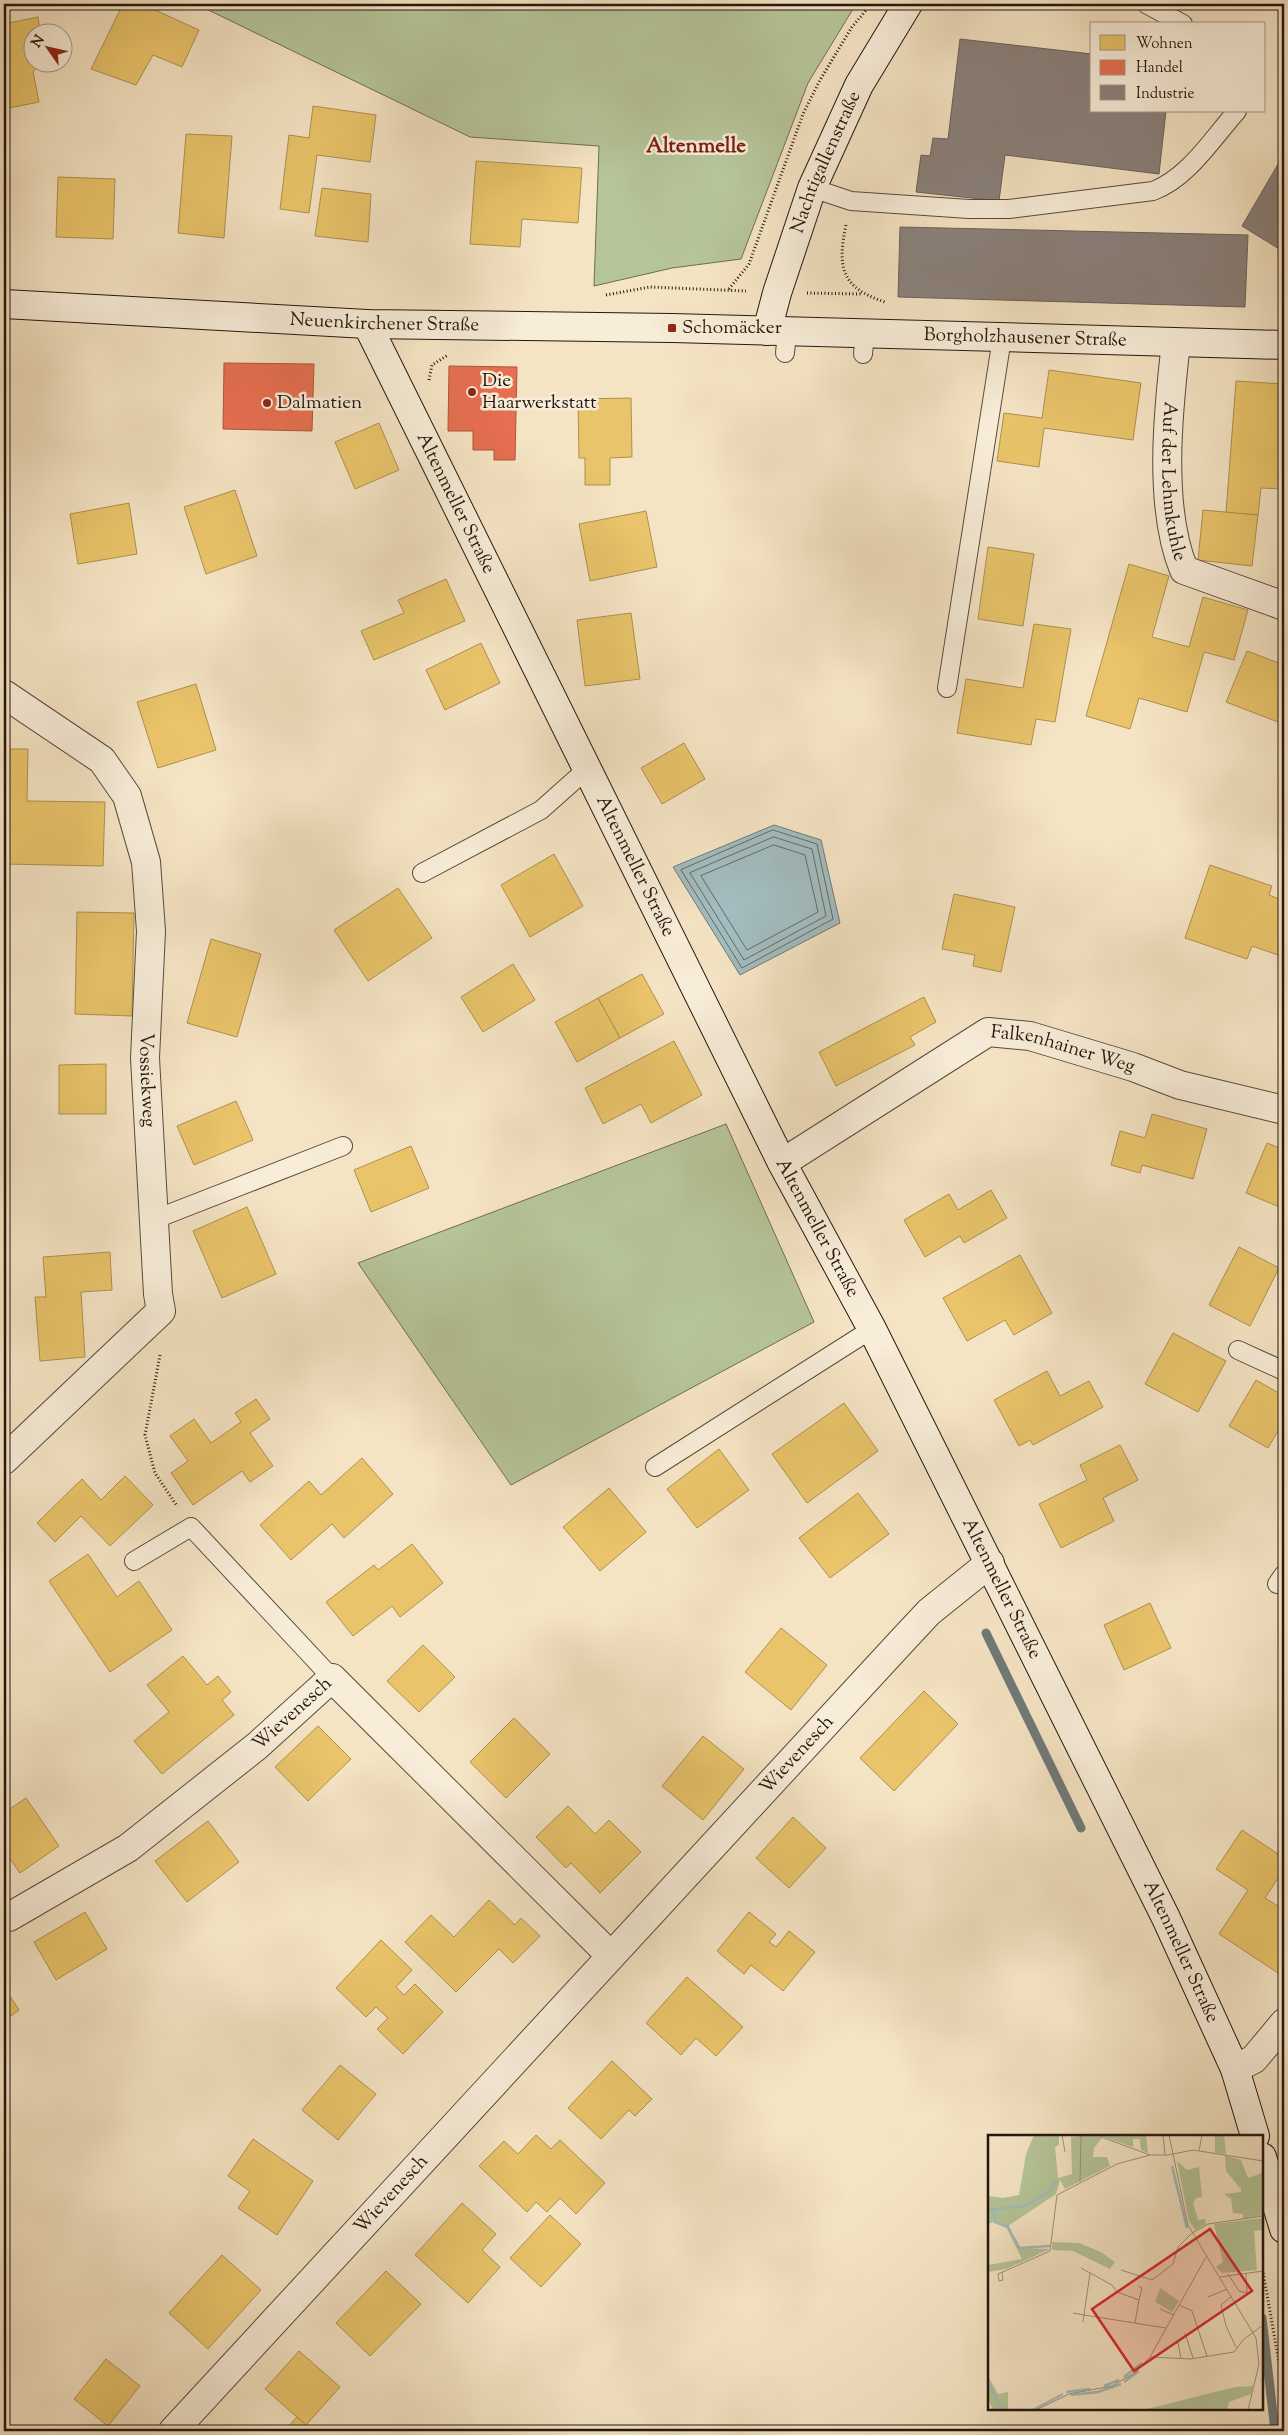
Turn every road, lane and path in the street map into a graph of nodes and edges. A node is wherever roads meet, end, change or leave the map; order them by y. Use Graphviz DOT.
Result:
graph roads {
  1 [pos="871,4"];
  2 [pos="908,4"];
  3 [pos="1146,4"];
  4 [pos="1179,22"];
  5 [pos="1235,112"];
  6 [pos="812,188"];
  7 [pos="851,201"];
  8 [pos="728,290"];
  9 [pos="777,293"];
  10 [pos="862,294"];
  11 [pos="602,296"];
  12 [pos="887,303"];
  13 [pos="4,304"];
  14 [pos="367,324"];
  15 [pos="1002,338"];
  16 [pos="780,339"];
  17 [pos="1176,344"];
  18 [pos="1284,345"];
  19 [pos="1284,606"];
  20 [pos="947,688"];
  21 [pos="4,694"];
  22 [pos="587,769"];
  23 [pos="422,873"];
  24 [pos="1284,1110"];
  25 [pos="343,1146"];
  26 [pos="782,1163"];
  27 [pos="153,1220"];
  28 [pos="161,1311"];
  29 [pos="872,1329"];
  30 [pos="1238,1350"];
  31 [pos="1284,1371"];
  32 [pos="4,1460"];
  33 [pos="654,1467"];
  34 [pos="191,1527"];
  35 [pos="134,1561"];
  36 [pos="990,1563"];
  37 [pos="332,1678"];
  38 [pos="4,1916"];
  39 [pos="610,1955"];
  40 [pos="1284,2023"];
  41 [pos="1234,2069"];
  42 [pos="1255,2135"];
  43 [pos="1263,2160"];
  44 [pos="1284,2229"];
  45 [pos="1263,2272"];
  46 [pos="1284,2391"];
  47 [pos="173,2431"];
  1 -- 8 [label="path"];
  2 -- 6 [label="street, Nachtigallenstraße"];
  3 -- 4 [label="lane"];
  5 -- 7 [label="lane"];
  6 -- 7 [label="lane"];
  6 -- 9 [label="street, Nachtigallenstraße"];
  7 -- 10 [label="path"];
  8 -- 9 [label="path"];
  8 -- 11 [label="path"];
  9 -- 10 [label="path"];
  9 -- 16 [label="street, Nachtigallenstraße"];
  10 -- 12 [label="path"];
  13 -- 14 [label="street, Neuenkirchener Straße"];
  14 -- 16 [label="street, Neuenkirchener Straße"];
  14 -- 22 [label="street, Altenmeller Straße"];
  15 -- 16 [label="street, Borgholzhausener Straße"];
  15 -- 17 [label="street, Borgholzhausener Straße"];
  15 -- 20 [label="lane"];
  17 -- 18 [label="street, Borgholzhausener Straße"];
  17 -- 19 [label="street, Auf der Lehmkuhle"];
  21 -- 27 [label="street, Vossiekweg"];
  22 -- 23 [label="lane"];
  22 -- 26 [label="street, Altenmeller Straße"];
  24 -- 26 [label="street, Falkenhainer Weg"];
  25 -- 27 [label="lane"];
  26 -- 29 [label="street, Altenmeller Straße"];
  27 -- 28 [label="street, Vossiekweg"];
  28 -- 32 [label="street"];
  28 -- 34 [label="path"];
  29 -- 33 [label="lane"];
  29 -- 36 [label="street, Altenmeller Straße"];
  30 -- 31 [label="lane"];
  34 -- 35 [label="lane"];
  34 -- 37 [label="lane"];
  36 -- 39 [label="street, Wievenesch"];
  36 -- 41 [label="street, Altenmeller Straße"];
  37 -- 38 [label="street, Wievenesch"];
  37 -- 39 [label="street, Wievenesch"];
  39 -- 47 [label="street, Wievenesch"];
  40 -- 41 [label="street"];
  41 -- 42 [label="street, Altenmeller Straße"];
  43 -- 44 [label="street"];
  45 -- 46 [label="path"];
}
